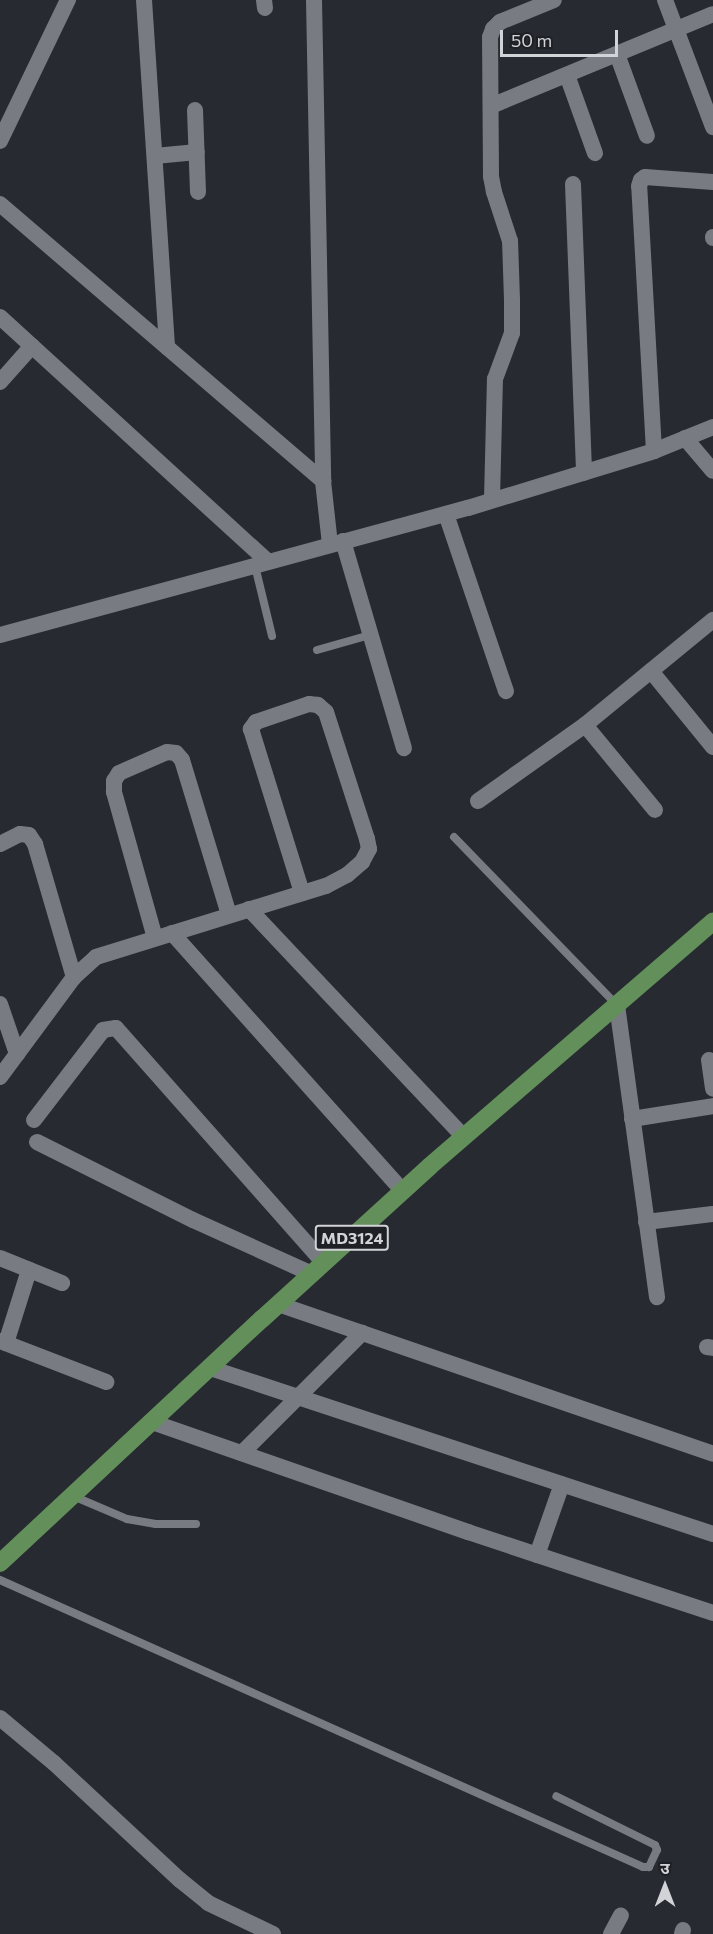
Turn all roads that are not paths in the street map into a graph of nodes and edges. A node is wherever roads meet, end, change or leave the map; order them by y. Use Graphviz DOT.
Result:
graph roads {
  1 [pos="68,0"];
  2 [pos="144,0"];
  3 [pos="314,0"];
  4 [pos="554,0"];
  5 [pos="665,0"];
  6 [pos="713,14"];
  7 [pos="676,30"];
  8 [pos="617,54"];
  9 [pos="567,75"];
  10 [pos="491,106"];
  11 [pos="195,110"];
  12 [pos="713,127"];
  13 [pos="647,136"];
  14 [pos="0,141"];
  15 [pos="197,152"];
  16 [pos="596,153"];
  17 [pos="155,156"];
  18 [pos="713,182"];
  19 [pos="573,184"];
  20 [pos="198,192"];
  21 [pos="0,204"];
  22 [pos="0,317"];
  23 [pos="32,346"];
  24 [pos="167,347"];
  25 [pos="0,382"];
  26 [pos="713,427"];
  27 [pos="685,438"];
  28 [pos="654,451"];
  29 [pos="713,471"];
  30 [pos="584,473"];
  31 [pos="322,481"];
  32 [pos="492,500"];
  33 [pos="446,513"];
  34 [pos="337,543"];
  35 [pos="262,564"];
  36 [pos="713,620"];
  37 [pos="0,635"];
  38 [pos="370,635"];
  39 [pos="272,636"];
  40 [pos="317,650"];
  41 [pos="651,671"];
  42 [pos="506,691"];
  43 [pos="585,725"];
  44 [pos="713,747"];
  45 [pos="404,748"];
  46 [pos="478,801"];
  47 [pos="656,810"];
  48 [pos="454,837"];
  49 [pos="0,844"];
  50 [pos="302,893"];
  51 [pos="249,909"];
  52 [pos="229,915"];
  53 [pos="713,922"];
  54 [pos="172,933"];
  55 [pos="155,938"];
  56 [pos="74,977"];
  57 [pos="0,1004"];
  58 [pos="617,1005"];
  59 [pos="17,1054"];
  60 [pos="709,1060"];
  61 [pos="0,1077"];
  62 [pos="713,1089"];
  63 [pos="713,1106"];
  64 [pos="632,1119"];
  65 [pos="34,1120"];
  66 [pos="464,1137"];
  67 [pos="38,1142"];
  68 [pos="403,1191"];
  69 [pos="713,1214"];
  70 [pos="646,1222"];
  71 [pos="0,1258"];
  72 [pos="318,1269"];
  73 [pos="29,1270"];
  74 [pos="62,1283"];
  75 [pos="657,1298"];
  76 [pos="278,1304"];
  77 [pos="362,1333"];
  78 [pos="3,1342"];
  79 [pos="210,1368"];
  80 [pos="106,1382"];
  81 [pos="299,1396"];
  82 [pos="152,1422"];
  83 [pos="242,1453"];
  84 [pos="713,1454"];
  85 [pos="562,1484"];
  86 [pos="72,1496"];
  87 [pos="196,1524"];
  88 [pos="713,1534"];
  89 [pos="537,1555"];
  90 [pos="0,1563"];
  91 [pos="0,1581"];
  92 [pos="713,1612"];
  93 [pos="0,1718"];
  94 [pos="556,1796"];
  95 [pos="621,1915"];
  96 [pos="273,1934"];
  97 [pos="612,1934"];
  1 -- 14 [label="street"];
  2 -- 17 [label="street"];
  3 -- 31 [label="street"];
  4 -- 10 [label="street"];
  5 -- 7 [label="street"];
  6 -- 7 [label="street"];
  7 -- 8 [label="street"];
  7 -- 12 [label="street"];
  8 -- 9 [label="street"];
  8 -- 13 [label="street"];
  9 -- 10 [label="street"];
  9 -- 16 [label="street"];
  10 -- 32 [label="street"];
  11 -- 15 [label="street"];
  15 -- 17 [label="street"];
  15 -- 20 [label="street"];
  17 -- 24 [label="street"];
  18 -- 28 [label="street"];
  19 -- 30 [label="street"];
  21 -- 24 [label="street"];
  22 -- 23 [label="street"];
  23 -- 25 [label="street"];
  23 -- 35 [label="street"];
  24 -- 31 [label="street"];
  26 -- 27 [label="street"];
  27 -- 28 [label="street"];
  27 -- 29 [label="street"];
  28 -- 30 [label="street"];
  30 -- 32 [label="street"];
  31 -- 34 [label="street"];
  32 -- 33 [label="street"];
  33 -- 34 [label="street"];
  33 -- 42 [label="street"];
  34 -- 35 [label="street"];
  34 -- 38 [label="street"];
  35 -- 37 [label="street"];
  35 -- 39 [label="lane"];
  36 -- 41 [label="street"];
  38 -- 40 [label="lane"];
  38 -- 45 [label="street"];
  41 -- 43 [label="street"];
  41 -- 44 [label="street"];
  43 -- 46 [label="street"];
  43 -- 47 [label="street"];
  48 -- 58 [label="lane"];
  49 -- 56 [label="street"];
  50 -- 50 [label="street"];
  50 -- 51 [label="street"];
  51 -- 52 [label="street"];
  51 -- 66 [label="street"];
  52 -- 54 [label="street"];
  52 -- 55 [label="street"];
  53 -- 58 [label="main road, MD3124"];
  54 -- 55 [label="street"];
  54 -- 68 [label="street"];
  55 -- 56 [label="street"];
  56 -- 59 [label="street"];
  57 -- 59 [label="street"];
  58 -- 64 [label="street"];
  58 -- 66 [label="main road, MD3124"];
  59 -- 61 [label="street"];
  60 -- 62 [label="street"];
  63 -- 64 [label="street"];
  64 -- 70 [label="street"];
  65 -- 72 [label="street"];
  66 -- 68 [label="main road, MD3124"];
  67 -- 72 [label="street"];
  68 -- 72 [label="main road, MD3124"];
  69 -- 70 [label="street"];
  70 -- 75 [label="street"];
  71 -- 73 [label="street"];
  72 -- 76 [label="main road, MD3124"];
  73 -- 74 [label="street"];
  73 -- 78 [label="street"];
  76 -- 77 [label="street"];
  76 -- 79 [label="main road, MD3124"];
  77 -- 81 [label="street"];
  77 -- 84 [label="street"];
  78 -- 80 [label="street"];
  79 -- 81 [label="street"];
  79 -- 82 [label="main road, MD3124"];
  81 -- 83 [label="street"];
  81 -- 85 [label="street"];
  82 -- 83 [label="street"];
  82 -- 86 [label="main road, MD3124"];
  83 -- 89 [label="street"];
  85 -- 88 [label="street"];
  85 -- 89 [label="street"];
  86 -- 87 [label="lane"];
  86 -- 90 [label="main road, MD3124"];
  89 -- 92 [label="street"];
  91 -- 94 [label="lane"];
  93 -- 96 [label="street"];
  95 -- 97 [label="street"];
}
